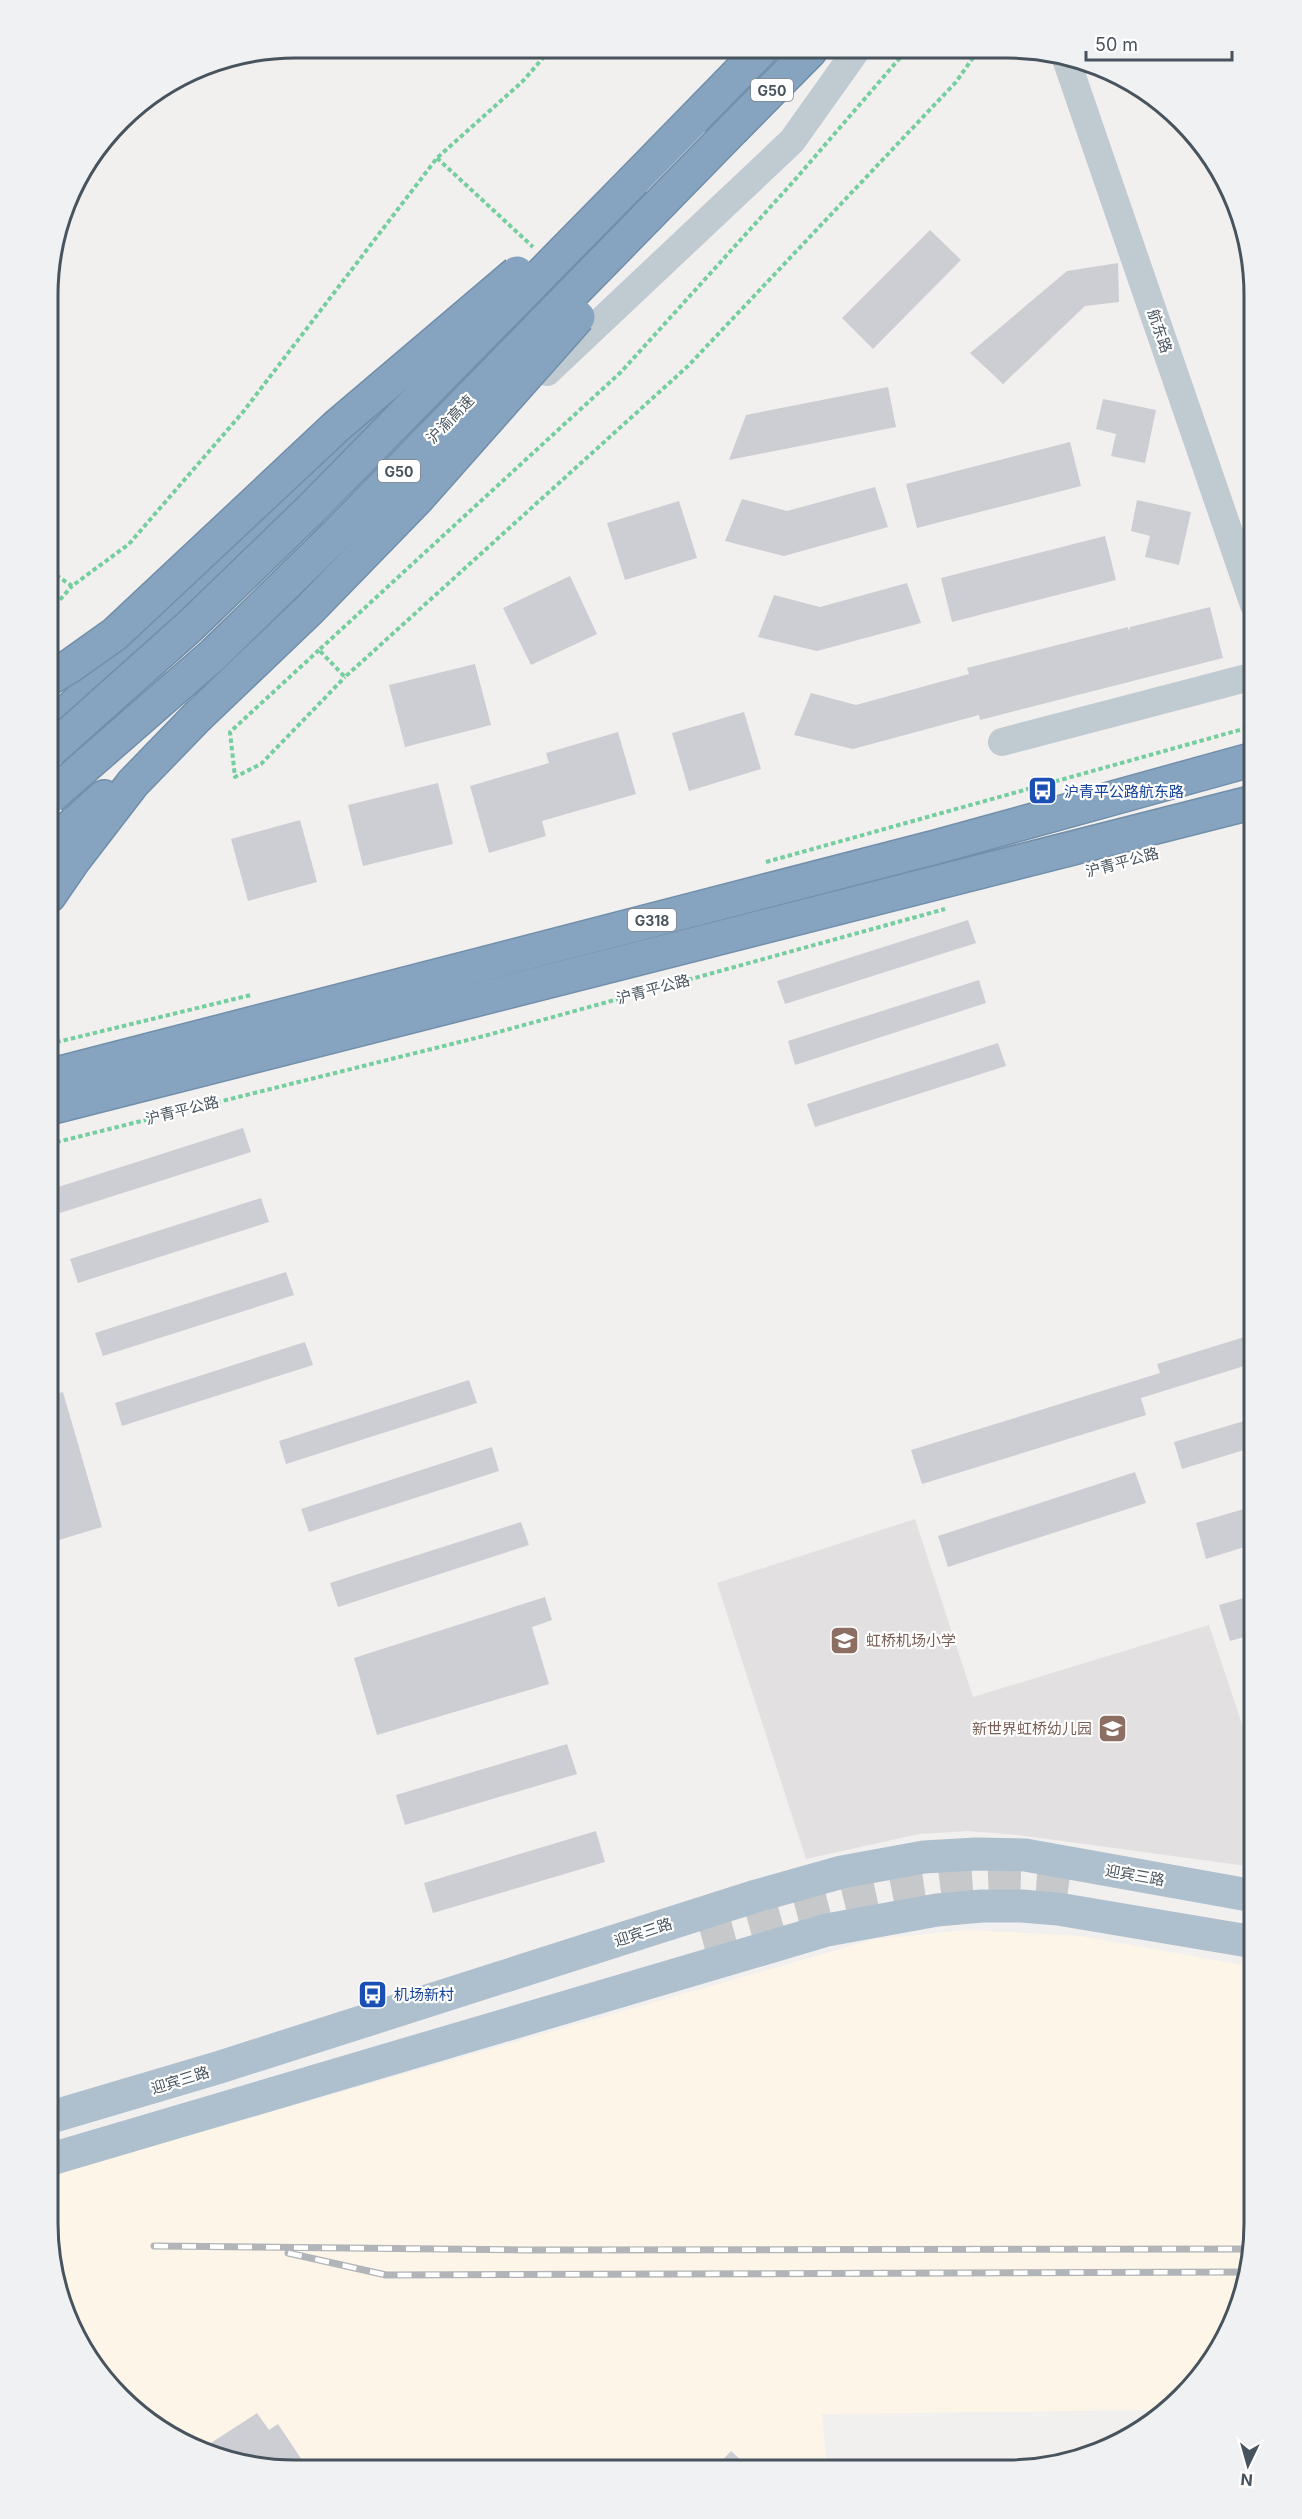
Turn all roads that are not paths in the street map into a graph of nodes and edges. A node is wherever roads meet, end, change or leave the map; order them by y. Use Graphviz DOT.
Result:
graph roads {
  1 [pos="753,58"];
  2 [pos="762,58"];
  3 [pos="803,58"];
  4 [pos="851,58"];
  5 [pos="1069,67"];
  6 [pos="734,128"];
  7 [pos="634,180"];
  8 [pos="434,399"];
  9 [pos="1244,576"];
  10 [pos="58,673"];
  11 [pos="1244,679"];
  12 [pos="197,717"];
  13 [pos="58,737"];
  14 [pos="58,738"];
  15 [pos="1002,742"];
  16 [pos="1244,762"];
  17 [pos="58,767"];
  18 [pos="58,790"];
  19 [pos="1244,805"];
  20 [pos="58,833"];
  21 [pos="58,839"];
  22 [pos="58,883"];
  23 [pos="58,1074"];
  24 [pos="58,1106"];
  25 [pos="842,1872"];
  26 [pos="1244,1894"];
  27 [pos="1244,1919"];
  28 [pos="695,1926"];
  29 [pos="827,1930"];
  30 [pos="1244,1940"];
  31 [pos="686,1971"];
  32 [pos="58,2115"];
  33 [pos="58,2129"];
  34 [pos="58,2157"];
  1 -- 7 [label="highway, G50"];
  2 -- 8 [label="street"];
  3 -- 6 [label="highway, 沪渝高速 / G50"];
  4 -- 20 [label="street"];
  5 -- 9 [label="street, 航东路"];
  6 -- 12 [label="highway, bridge"];
  6 -- 18 [label="highway, 沪渝高速 / G50, bridge"];
  7 -- 10 [label="highway, bridge"];
  7 -- 14 [label="highway, G50, bridge"];
  8 -- 13 [label="highway"];
  8 -- 17 [label="street"];
  11 -- 15 [label="street"];
  12 -- 21 [label="highway"];
  12 -- 22 [label="highway"];
  16 -- 23 [label="highway, G318"];
  19 -- 24 [label="highway, 沪青平公路 / G318"];
  25 -- 26 [label="main road, 迎宾三路"];
  25 -- 28 [label="main road, 迎宾三路"];
  25 -- 29 [label="main road"];
  27 -- 29 [label="main road"];
  28 -- 31 [label="main road"];
  28 -- 32 [label="main road, 迎宾三路"];
  28 -- 33 [label="main road"];
  29 -- 30 [label="main road"];
  29 -- 31 [label="main road"];
  31 -- 34 [label="main road"];
}
